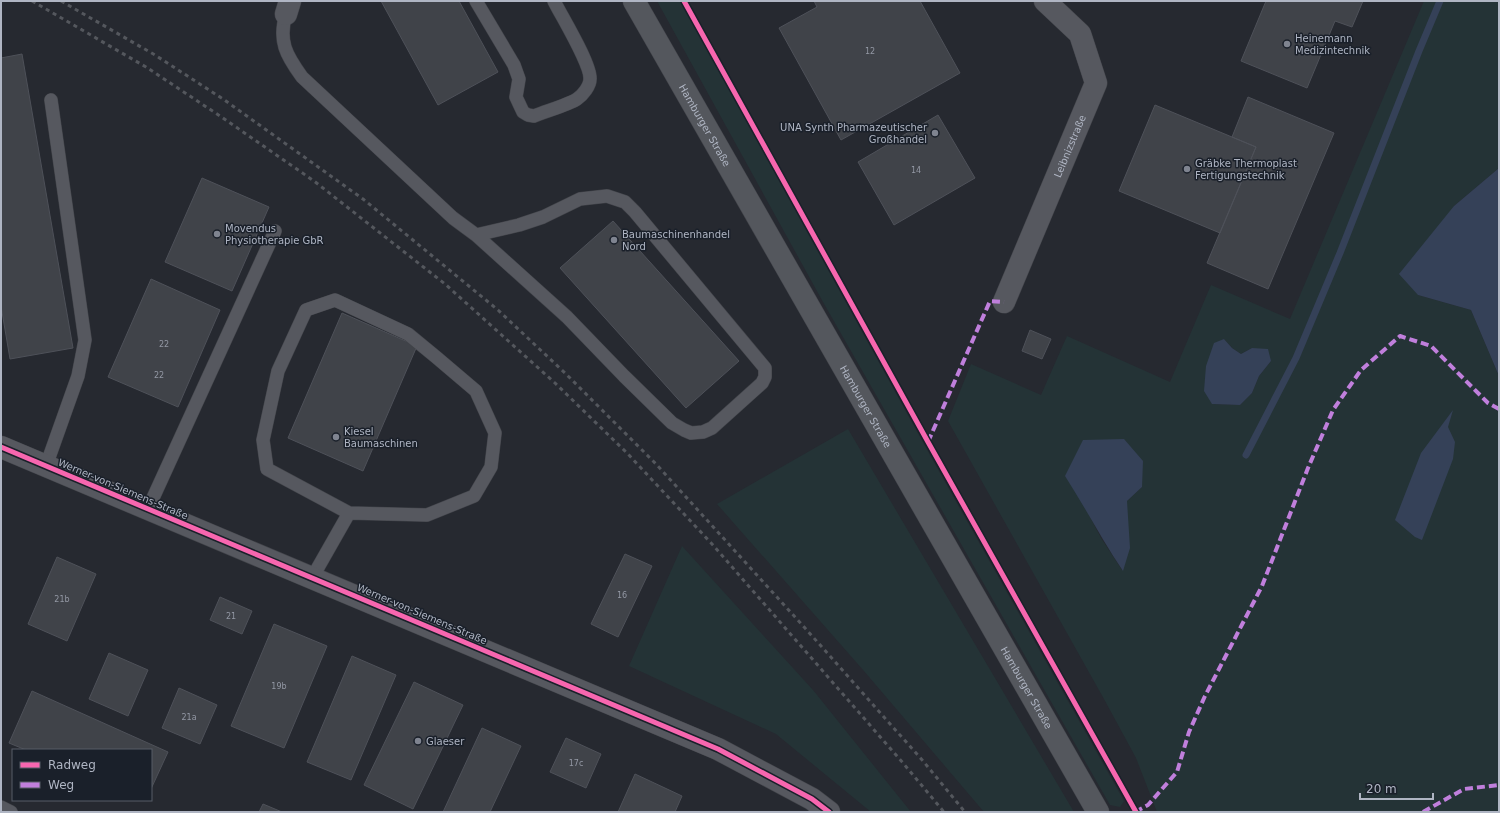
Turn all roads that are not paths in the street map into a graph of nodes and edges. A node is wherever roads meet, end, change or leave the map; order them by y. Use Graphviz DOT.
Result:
graph roads {
  1 [pos="476,1"];
  2 [pos="554,1"];
  3 [pos="634,1"];
  4 [pos="1045,1"];
  5 [pos="288,7"];
  6 [pos="51,100"];
  7 [pos="275,231"];
  8 [pos="476,235"];
  9 [pos="1004,302"];
  10 [pos="1,447"];
  11 [pos="46,466"];
  12 [pos="148,509"];
  13 [pos="349,513"];
  14 [pos="312,578"];
  15 [pos="1,808"];
  16 [pos="11,812"];
  17 [pos="828,812"];
  18 [pos="1098,812"];
  1 -- 2 [label="lane"];
  3 -- 18 [label="main road, Hamburger Straße"];
  4 -- 9 [label="street, Leibnizstraße"];
  5 -- 8 [label="lane"];
  6 -- 11 [label="lane"];
  7 -- 12 [label="lane"];
  8 -- 8 [label="lane"];
  10 -- 11 [label="street, Werner-von-Siemens-Straße"];
  11 -- 12 [label="street, Werner-von-Siemens-Straße"];
  12 -- 14 [label="street, Werner-von-Siemens-Straße"];
  13 -- 13 [label="lane"];
  13 -- 14 [label="lane"];
  14 -- 17 [label="street, Werner-von-Siemens-Straße"];
  15 -- 16 [label="lane"];
}
